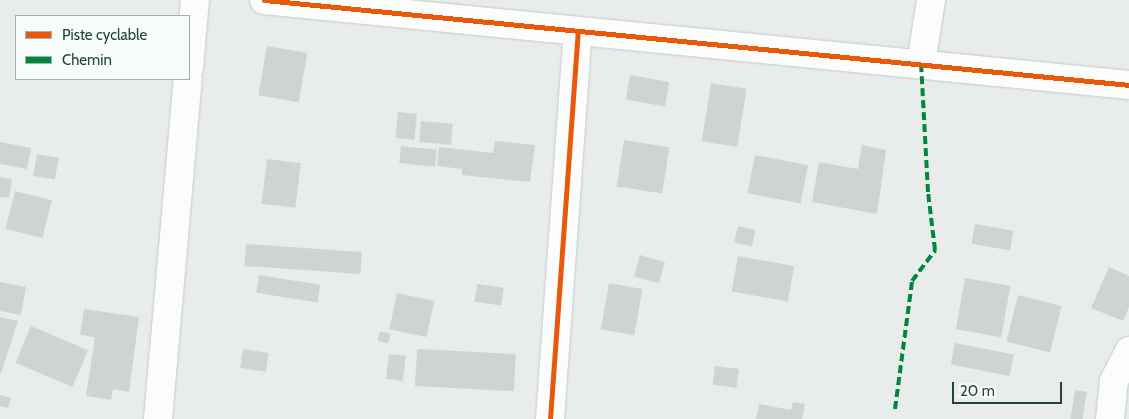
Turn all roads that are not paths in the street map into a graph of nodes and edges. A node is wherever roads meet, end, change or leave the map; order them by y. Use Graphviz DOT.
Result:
graph roads {
  1 [pos="195,0"];
  2 [pos="264,0"];
  3 [pos="931,0"];
  4 [pos="578,31"];
  5 [pos="190,57"];
  6 [pos="921,64"];
  7 [pos="188,80"];
  8 [pos="1129,85"];
  9 [pos="1129,351"];
  10 [pos="158,419"];
  11 [pos="550,419"];
  12 [pos="1110,419"];
  1 -- 5 [label="street"];
  2 -- 4 [label="street"];
  3 -- 6 [label="street"];
  4 -- 6 [label="street"];
  4 -- 11 [label="street"];
  6 -- 8 [label="street"];
  7 -- 10 [label="street"];
  9 -- 12 [label="street"];
}
